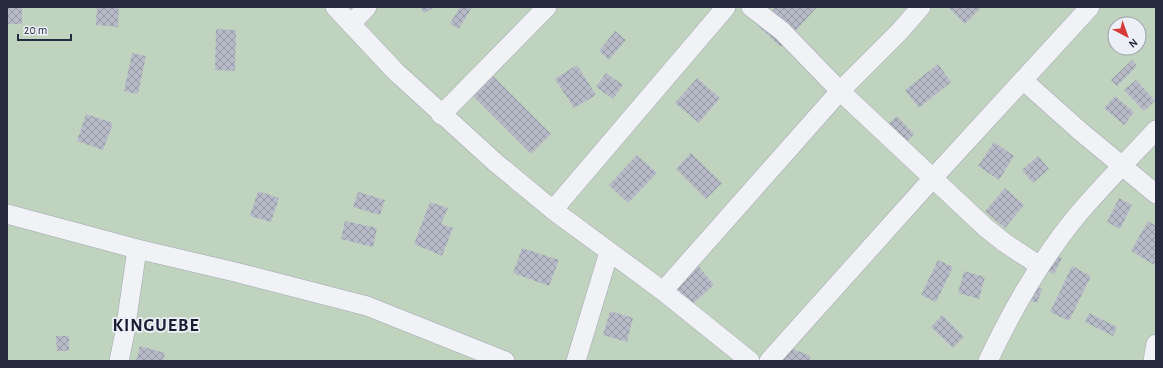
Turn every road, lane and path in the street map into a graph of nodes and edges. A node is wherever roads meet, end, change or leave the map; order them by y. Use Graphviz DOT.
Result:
graph roads {
  1 [pos="334,7"];
  2 [pos="367,7"];
  3 [pos="547,7"];
  4 [pos="726,7"];
  5 [pos="751,7"];
  6 [pos="920,7"];
  7 [pos="1090,7"];
  8 [pos="351,24"];
  9 [pos="1024,81"];
  10 [pos="840,91"];
  11 [pos="442,115"];
  12 [pos="1156,130"];
  13 [pos="1122,166"];
  14 [pos="933,178"];
  15 [pos="1156,194"];
  16 [pos="553,210"];
  17 [pos="7,214"];
  18 [pos="137,249"];
  19 [pos="609,252"];
  20 [pos="1040,266"];
  21 [pos="663,291"];
  22 [pos="1156,344"];
  23 [pos="119,361"];
  24 [pos="505,361"];
  25 [pos="576,361"];
  26 [pos="750,361"];
  27 [pos="768,361"];
  28 [pos="988,361"];
  29 [pos="1153,361"];
  1 -- 8 [label="street"];
  2 -- 8 [label="street"];
  3 -- 11 [label="street"];
  4 -- 16 [label="street"];
  5 -- 10 [label="street"];
  6 -- 10 [label="street"];
  7 -- 9 [label="street"];
  8 -- 11 [label="street"];
  9 -- 13 [label="street"];
  9 -- 14 [label="street"];
  10 -- 14 [label="street"];
  10 -- 21 [label="street"];
  11 -- 16 [label="street"];
  12 -- 13 [label="street"];
  13 -- 15 [label="street"];
  13 -- 20 [label="street"];
  14 -- 20 [label="street"];
  14 -- 27 [label="street"];
  16 -- 19 [label="street"];
  17 -- 18 [label="street"];
  18 -- 23 [label="street"];
  18 -- 24 [label="street"];
  19 -- 21 [label="street"];
  19 -- 25 [label="street"];
  20 -- 28 [label="street"];
  21 -- 26 [label="street"];
  22 -- 29 [label="street"];
}
